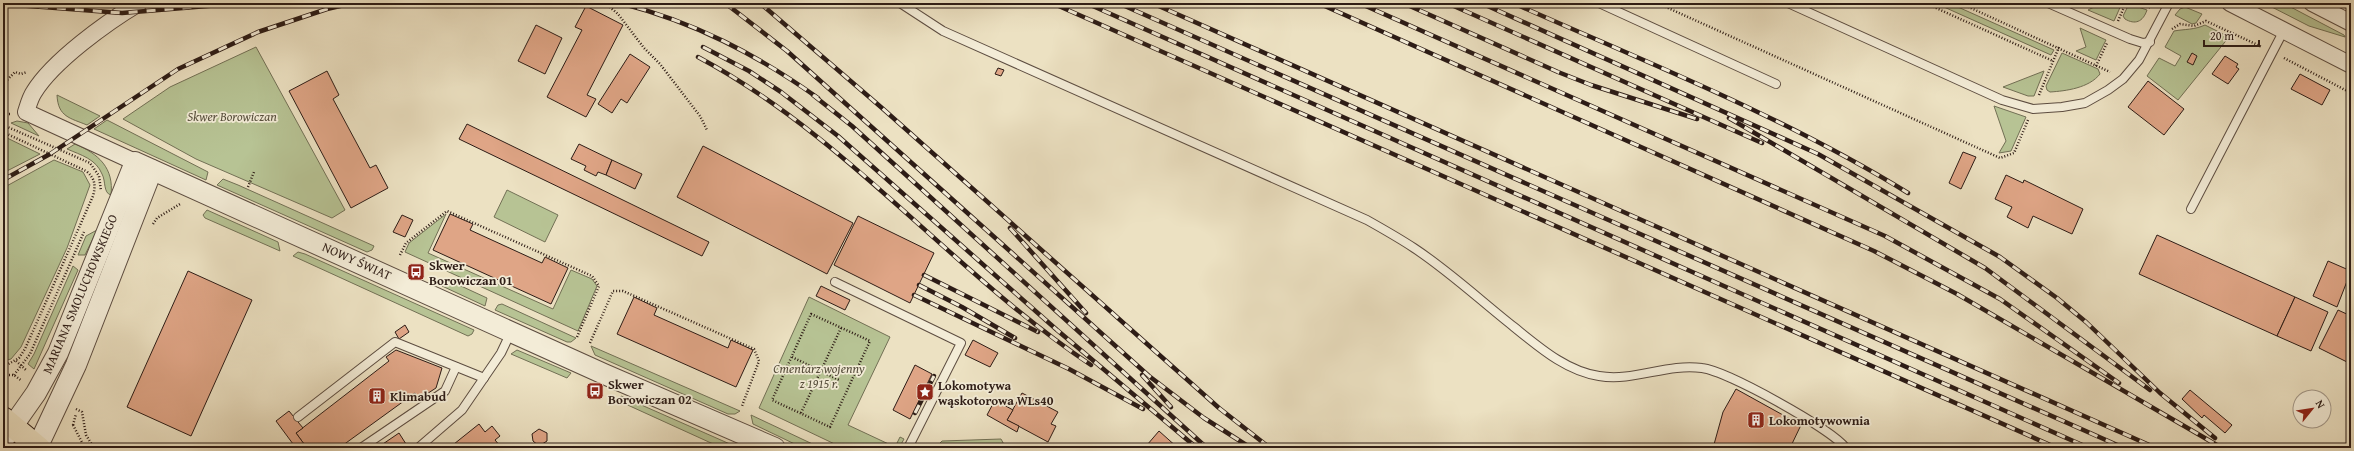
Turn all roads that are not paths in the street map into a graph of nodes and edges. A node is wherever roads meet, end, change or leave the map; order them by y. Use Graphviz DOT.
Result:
graph roads {
  1 [pos="139,3"];
  2 [pos="900,3"];
  3 [pos="1599,3"];
  4 [pos="1788,3"];
  5 [pos="2048,3"];
  6 [pos="2169,3"];
  7 [pos="2230,3"];
  8 [pos="2322,5"];
  9 [pos="2351,23"];
  10 [pos="2284,30"];
  11 [pos="2150,42"];
  12 [pos="2351,65"];
  13 [pos="1776,84"];
  14 [pos="144,166"];
  15 [pos="2191,209"];
  16 [pos="835,282"];
  17 [pos="511,331"];
  18 [pos="456,367"];
  19 [pos="484,378"];
  20 [pos="298,417"];
  21 [pos="6,428"];
  22 [pos="38,448"];
  23 [pos="361,448"];
  24 [pos="418,448"];
  25 [pos="775,448"];
  26 [pos="908,448"];
  27 [pos="1846,448"];
  1 -- 14 [label="street, NOWY ŚWIAT"];
  2 -- 27 [label="lane"];
  3 -- 13 [label="lane"];
  4 -- 11 [label="lane"];
  5 -- 11 [label="lane"];
  6 -- 11 [label="lane"];
  7 -- 10 [label="street"];
  8 -- 9 [label="street"];
  10 -- 12 [label="street"];
  10 -- 15 [label="lane"];
  14 -- 17 [label="street, NOWY ŚWIAT"];
  14 -- 21 [label="street, MARIANA SMOLUCHOWSKIEGO"];
  14 -- 22 [label="street, MARIANA SMOLUCHOWSKIEGO"];
  16 -- 26 [label="lane"];
  17 -- 19 [label="lane"];
  17 -- 25 [label="street, NOWY ŚWIAT"];
  18 -- 19 [label="lane"];
  18 -- 20 [label="lane"];
  18 -- 23 [label="lane"];
  19 -- 24 [label="lane"];
  21 -- 22 [label="main road"];
}
